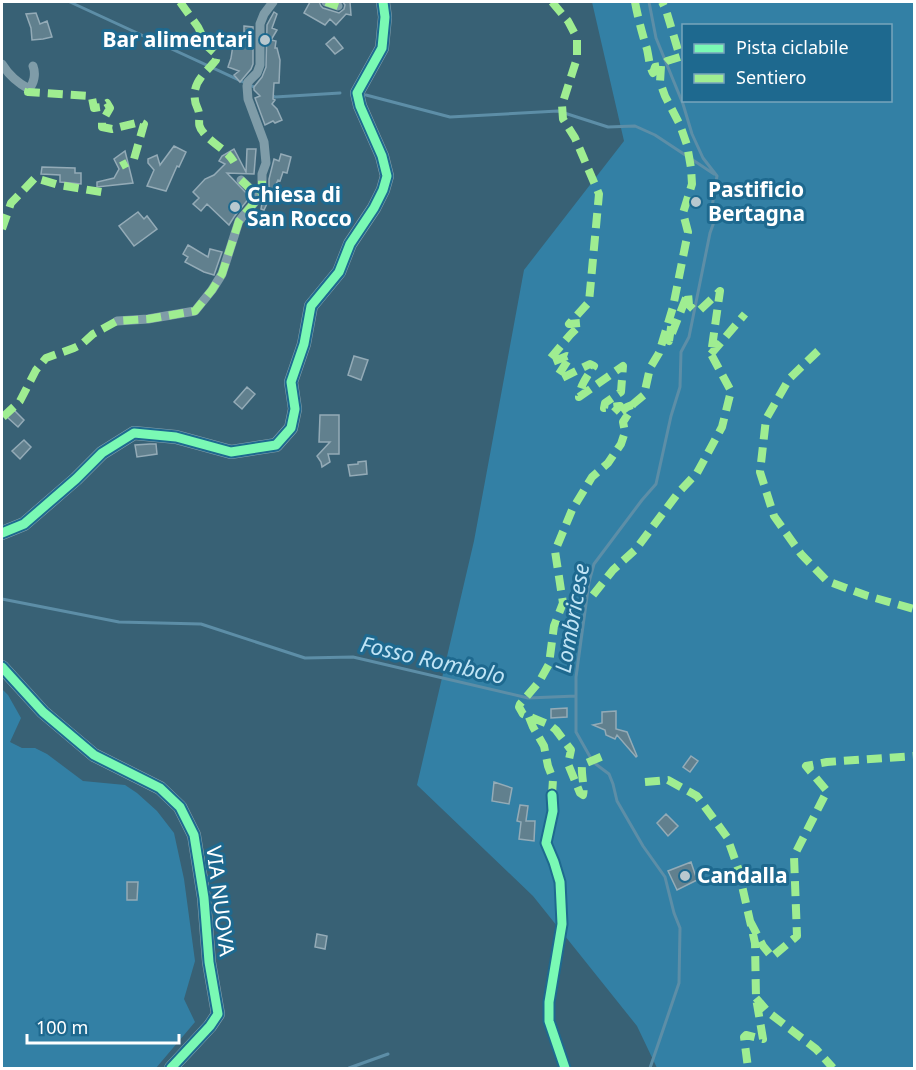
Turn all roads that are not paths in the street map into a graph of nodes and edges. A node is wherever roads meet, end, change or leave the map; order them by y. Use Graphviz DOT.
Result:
graph roads {
  1 [pos="273,2"];
  2 [pos="326,2"];
  3 [pos="383,2"];
  4 [pos="338,6"];
  5 [pos="2,64"];
  6 [pos="33,66"];
  7 [pos="241,180"];
  8 [pos="259,197"];
  9 [pos="117,321"];
  10 [pos="2,533"];
  11 [pos="2,668"];
  12 [pos="552,795"];
  13 [pos="171,1068"];
  14 [pos="565,1068"];
  1 -- 8 [label="street"];
  2 -- 4 [label="street"];
  3 -- 10 [label="street"];
  5 -- 6 [label="street"];
  7 -- 8 [label="street"];
  8 -- 9 [label="street"];
  11 -- 13 [label="street, VIA NUOVA"];
  12 -- 14 [label="street"];
}
